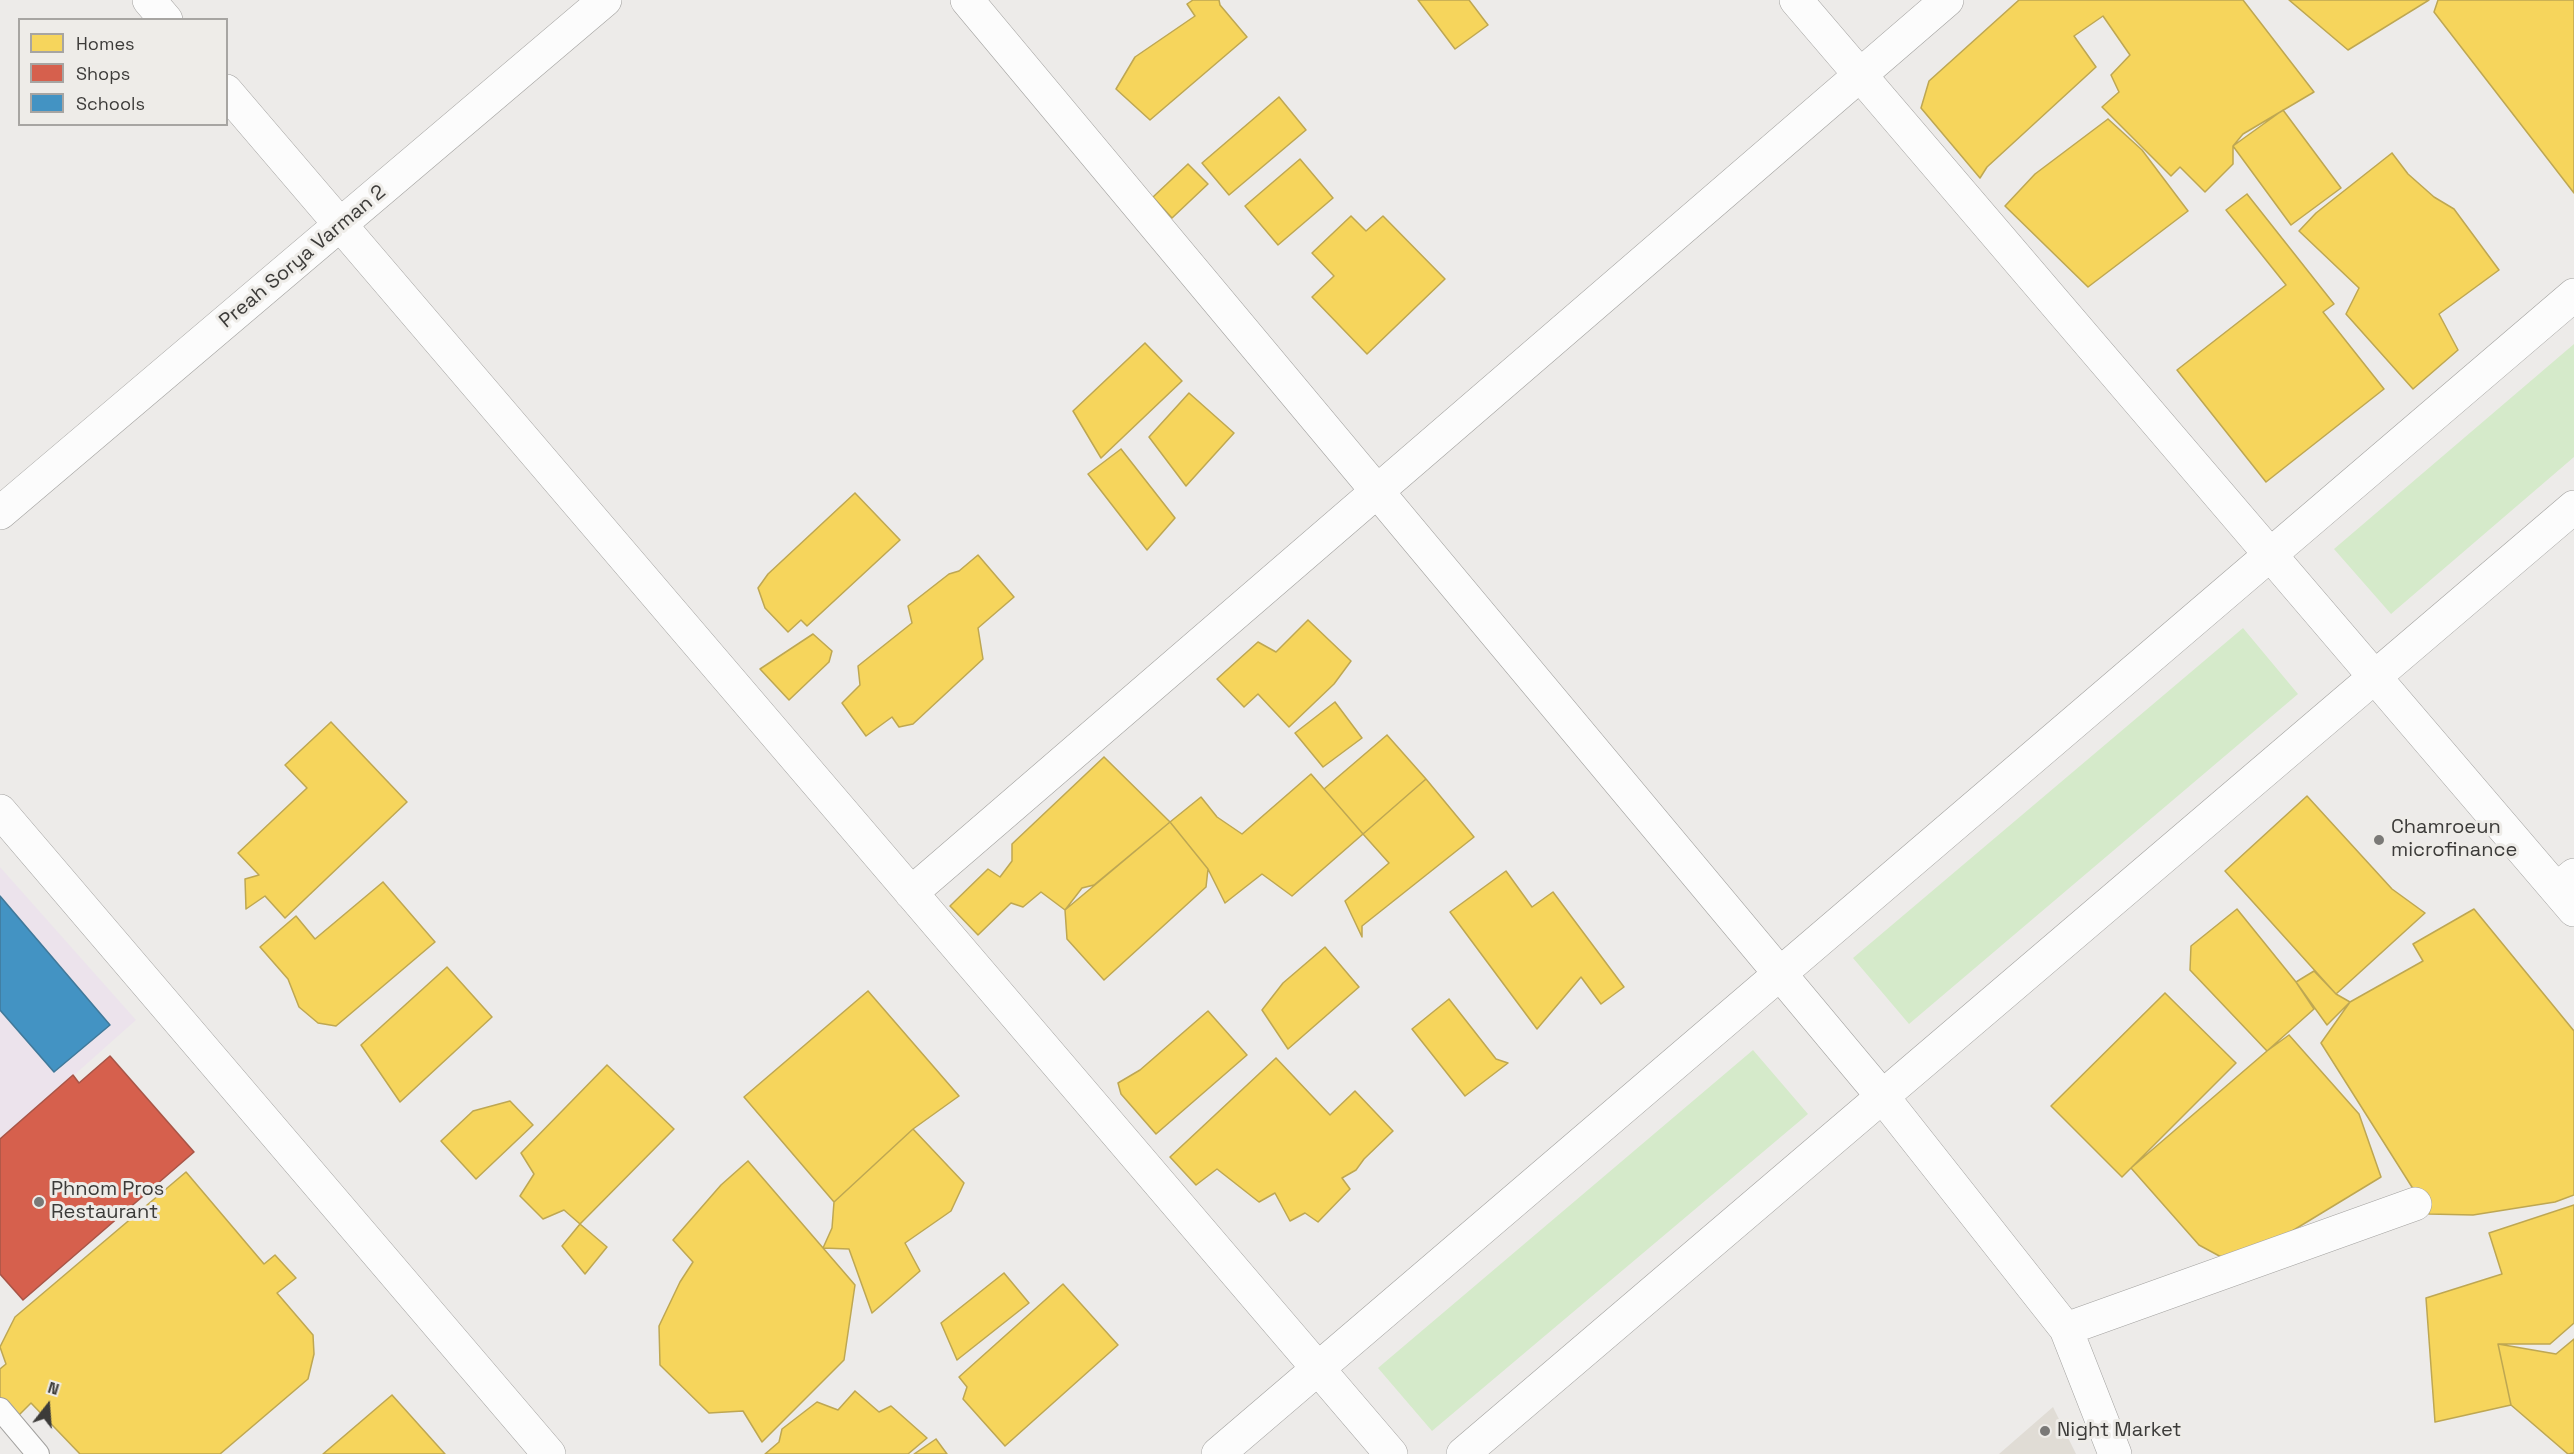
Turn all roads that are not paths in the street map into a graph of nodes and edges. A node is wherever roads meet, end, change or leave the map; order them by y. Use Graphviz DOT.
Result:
graph roads {
  1 [pos="149,0"];
  2 [pos="605,0"];
  3 [pos="967,0"];
  4 [pos="1796,0"];
  5 [pos="1947,0"];
  6 [pos="164,18"];
  7 [pos="1860,75"];
  8 [pos="228,93"];
  9 [pos="341,225"];
  10 [pos="2574,295"];
  11 [pos="1377,491"];
  12 [pos="2574,507"];
  13 [pos="0,513"];
  14 [pos="2270,555"];
  15 [pos="2375,676"];
  16 [pos="0,811"];
  17 [pos="2568,891"];
  18 [pos="911,893"];
  19 [pos="1780,974"];
  20 [pos="1882,1096"];
  21 [pos="2415,1204"];
  22 [pos="2066,1329"];
  23 [pos="1318,1369"];
  24 [pos="0,1409"];
  25 [pos="38,1454"];
  26 [pos="549,1454"];
  27 [pos="1218,1454"];
  28 [pos="1391,1454"];
  29 [pos="1462,1454"];
  30 [pos="2115,1454"];
  1 -- 6 [label="street"];
  2 -- 9 [label="street, Preah Sorya Varman 2"];
  3 -- 11 [label="street"];
  4 -- 7 [label="street"];
  5 -- 7 [label="street"];
  7 -- 11 [label="street"];
  7 -- 14 [label="street"];
  8 -- 9 [label="street"];
  9 -- 13 [label="street, Preah Sorya Varman 2"];
  9 -- 18 [label="street"];
  10 -- 14 [label="street"];
  11 -- 18 [label="street"];
  11 -- 19 [label="street"];
  12 -- 15 [label="street"];
  14 -- 15 [label="street"];
  14 -- 19 [label="street"];
  15 -- 17 [label="street"];
  15 -- 20 [label="street"];
  16 -- 26 [label="street"];
  18 -- 23 [label="street"];
  19 -- 20 [label="street"];
  19 -- 23 [label="street"];
  20 -- 22 [label="street"];
  20 -- 29 [label="street"];
  21 -- 22 [label="street"];
  22 -- 30 [label="street"];
  23 -- 27 [label="street"];
  23 -- 28 [label="street"];
  24 -- 25 [label="lane"];
}
